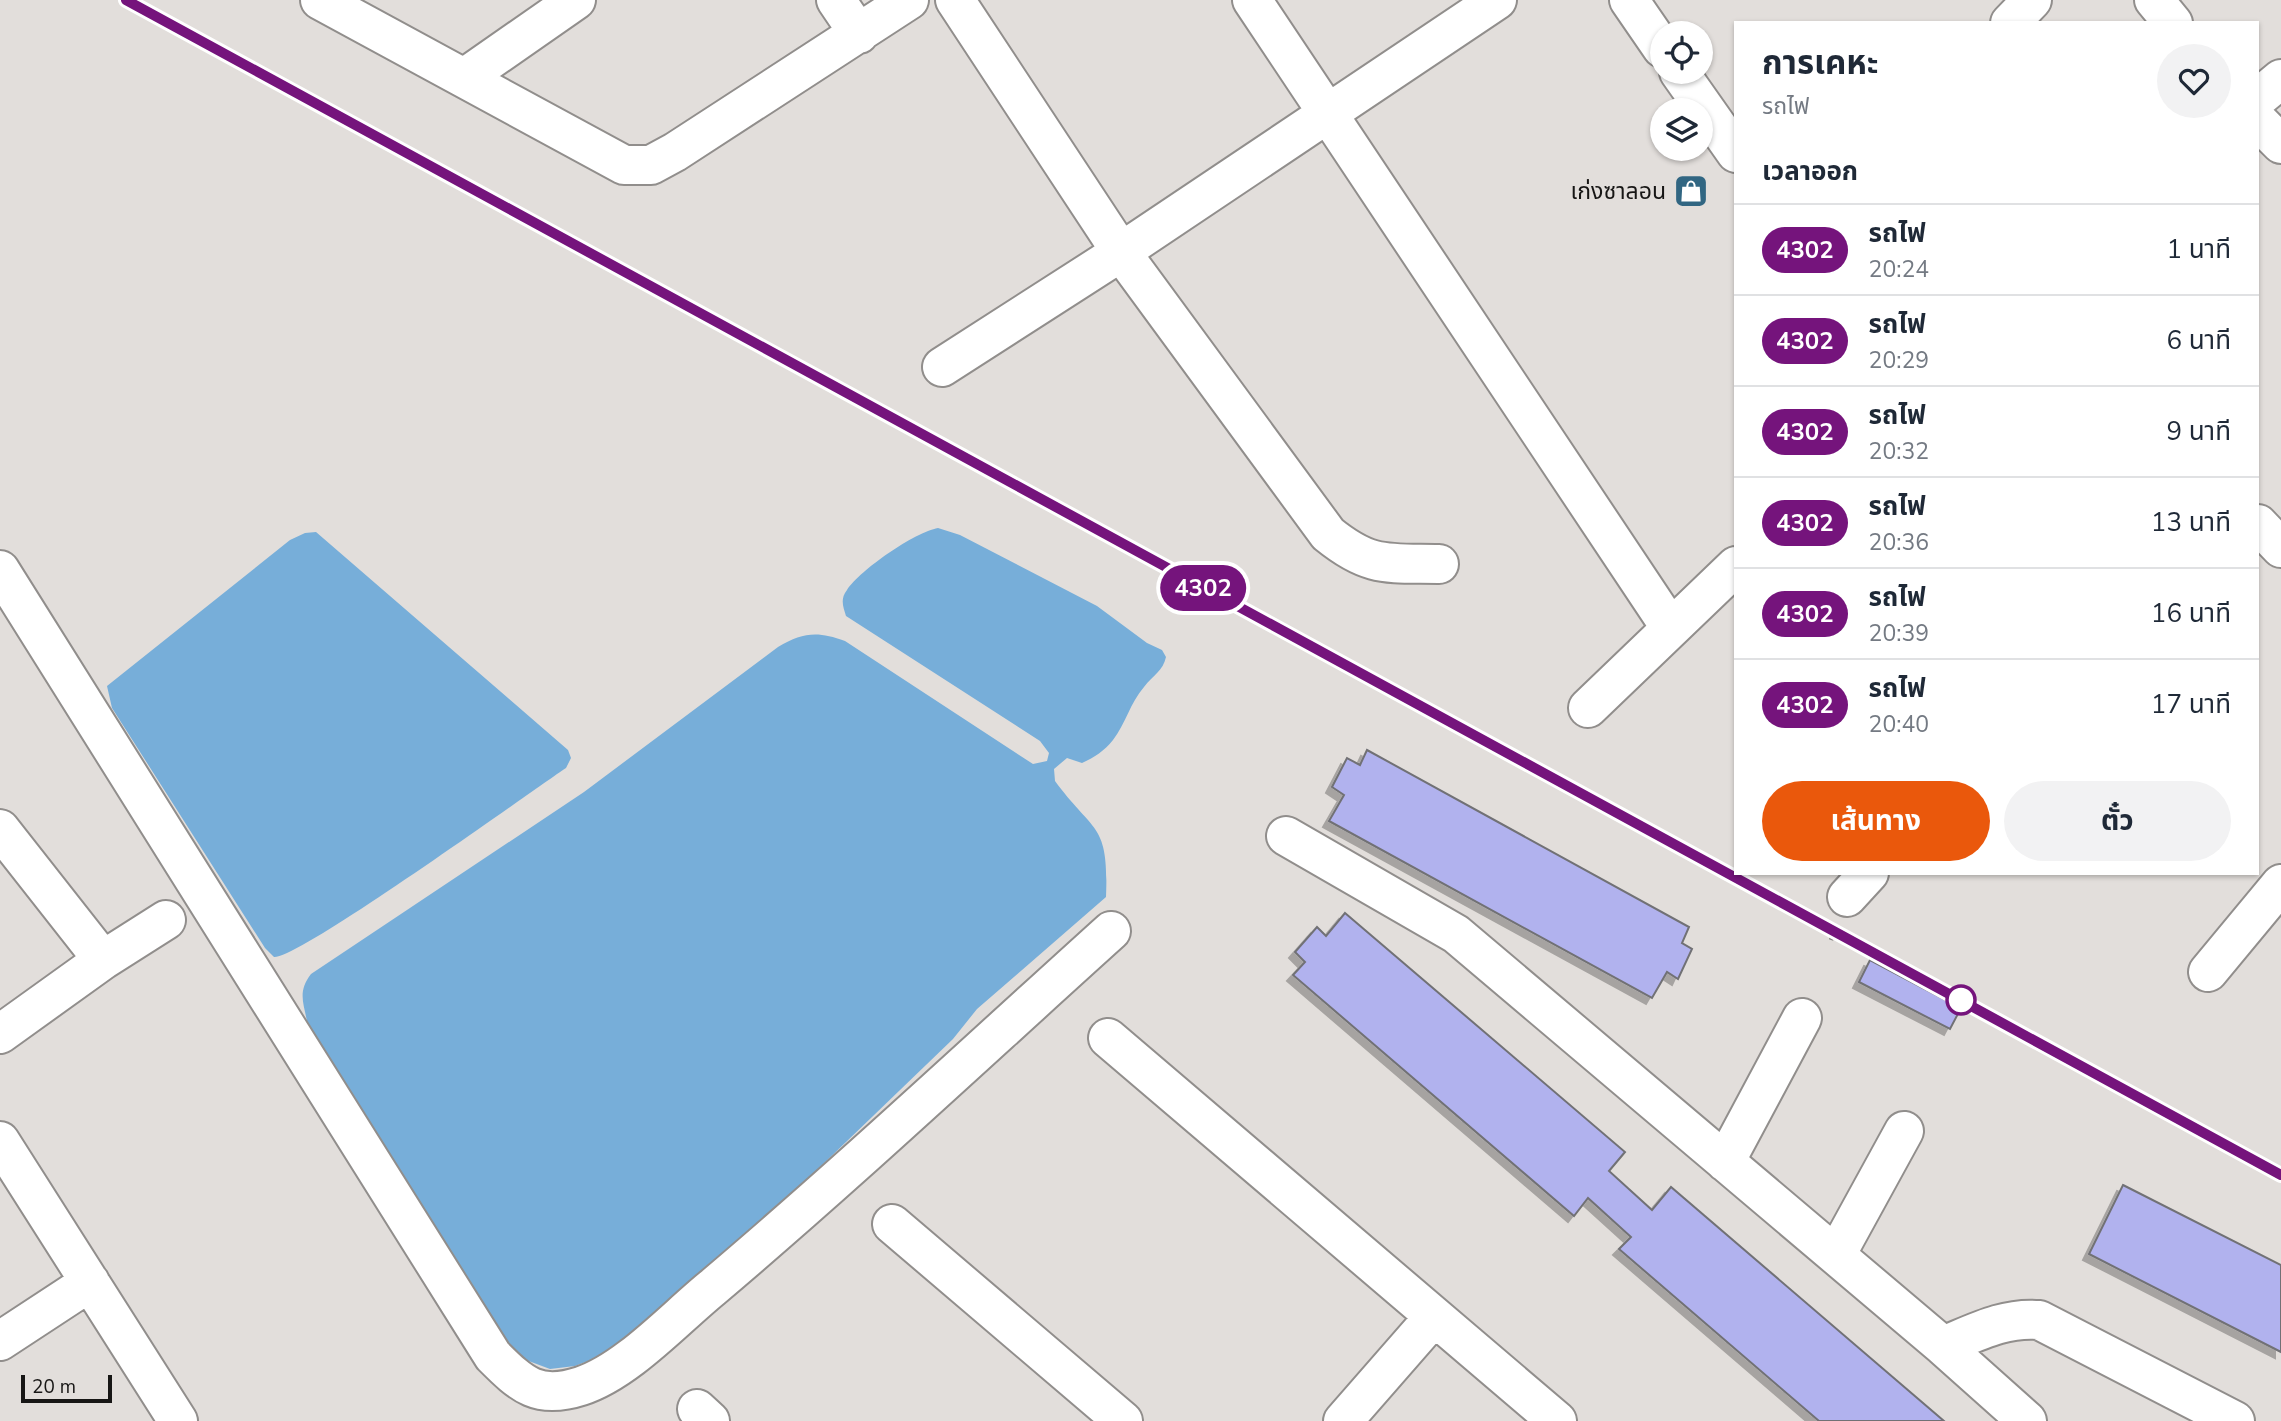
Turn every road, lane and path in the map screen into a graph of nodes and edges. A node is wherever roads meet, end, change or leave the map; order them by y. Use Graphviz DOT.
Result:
graph roads {
  1 [pos="320,0"];
  2 [pos="576,0"];
  3 [pos="836,0"];
  4 [pos="909,0"];
  5 [pos="955,0"];
  6 [pos="1252,0"];
  7 [pos="1497,0"];
  8 [pos="1629,0"];
  9 [pos="2032,0"];
  10 [pos="2154,0"];
  11 [pos="2012,21"];
  12 [pos="2171,21"];
  13 [pos="1650,31"];
  14 [pos="859,33"];
  15 [pos="464,78"];
  16 [pos="2281,79"];
  17 [pos="1687,84"];
  18 [pos="2259,97"];
  19 [pos="1327,113"];
  20 [pos="2259,122"];
  21 [pos="2281,144"];
  22 [pos="1734,150"];
  23 [pos="1121,252"];
  24 [pos="942,367"];
  25 [pos="2259,525"];
  26 [pos="2281,548"];
  27 [pos="1439,564"];
  28 [pos="1734,568"];
  29 [pos="0,570"];
  30 [pos="1670,627"];
  31 [pos="1588,708"];
  32 [pos="0,829"];
  33 [pos="1286,836"];
  34 [pos="2281,884"];
  35 [pos="166,920"];
  36 [pos="1111,931"];
  37 [pos="103,960"];
  38 [pos="2208,972"];
  39 [pos="1802,1018"];
  40 [pos="0,1034"];
  41 [pos="1108,1038"];
  42 [pos="1904,1131"];
  43 [pos="0,1141"];
  44 [pos="1725,1162"];
  45 [pos="892,1224"];
  46 [pos="1836,1255"];
  47 [pos="90,1282"];
  48 [pos="1433,1318"];
  49 [pos="0,1341"];
  50 [pos="1943,1346"];
  51 [pos="178,1421"];
  52 [pos="1123,1421"];
  53 [pos="1343,1421"];
  54 [pos="1557,1421"];
  55 [pos="2027,1421"];
  56 [pos="2235,1421"];
  1 -- 15 [label="street"];
  2 -- 15 [label="street"];
  3 -- 14 [label="street"];
  4 -- 14 [label="street"];
  5 -- 23 [label="street"];
  6 -- 19 [label="street"];
  7 -- 19 [label="street"];
  8 -- 13 [label="street"];
  9 -- 11 [label="street"];
  10 -- 12 [label="street"];
  14 -- 15 [label="street"];
  16 -- 18 [label="street"];
  17 -- 22 [label="street"];
  19 -- 23 [label="street"];
  19 -- 30 [label="street"];
  20 -- 21 [label="street"];
  23 -- 24 [label="street"];
  23 -- 27 [label="street"];
  25 -- 26 [label="street"];
  28 -- 30 [label="street"];
  29 -- 36 [label="street"];
  30 -- 31 [label="street"];
  32 -- 37 [label="street"];
  33 -- 44 [label="street"];
  34 -- 38 [label="street"];
  35 -- 37 [label="street"];
  37 -- 40 [label="street"];
  39 -- 44 [label="street"];
  41 -- 48 [label="street"];
  42 -- 46 [label="street"];
  43 -- 47 [label="street"];
  44 -- 46 [label="street"];
  45 -- 52 [label="street"];
  46 -- 50 [label="street"];
  47 -- 49 [label="street"];
  47 -- 51 [label="street"];
  48 -- 53 [label="street"];
  48 -- 54 [label="street"];
  50 -- 55 [label="street"];
  50 -- 56 [label="street"];
}
